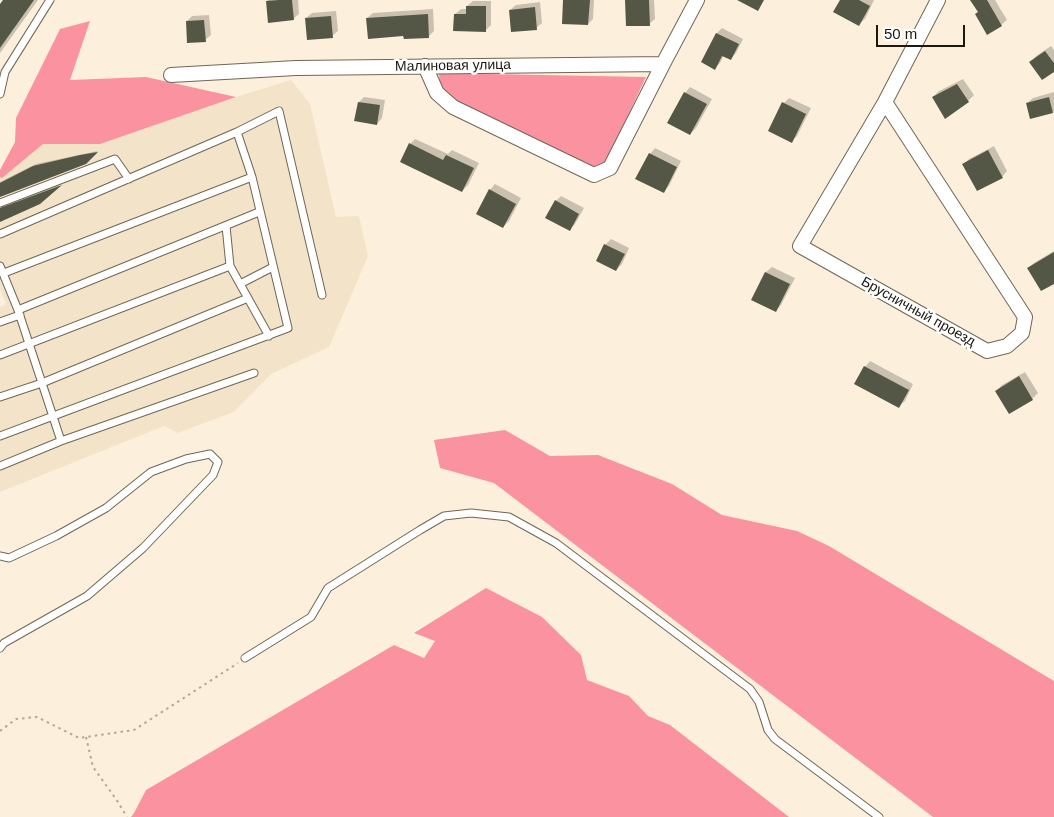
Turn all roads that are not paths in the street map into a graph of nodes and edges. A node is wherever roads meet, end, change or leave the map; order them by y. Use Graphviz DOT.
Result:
graph roads {
  1 [pos="50,0"];
  2 [pos="697,0"];
  3 [pos="938,0"];
  4 [pos="663,64"];
  5 [pos="425,66"];
  6 [pos="171,75"];
  7 [pos="0,94"];
  8 [pos="885,102"];
  9 [pos="237,132"];
  10 [pos="252,177"];
  11 [pos="129,179"];
  12 [pos="0,203"];
  13 [pos="260,212"];
  14 [pos="226,226"];
  15 [pos="0,234"];
  16 [pos="230,266"];
  17 [pos="273,267"];
  18 [pos="2,269"];
  19 [pos="240,284"];
  20 [pos="322,294"];
  21 [pos="248,298"];
  22 [pos="19,312"];
  23 [pos="0,322"];
  24 [pos="269,336"];
  25 [pos="29,344"];
  26 [pos="0,355"];
  27 [pos="254,373"];
  28 [pos="42,382"];
  29 [pos="0,398"];
  30 [pos="53,417"];
  31 [pos="0,436"];
  32 [pos="61,441"];
  33 [pos="0,466"];
  34 [pos="0,556"];
  35 [pos="0,648"];
  36 [pos="245,658"];
  37 [pos="879,817"];
  1 -- 7 [label="lane"];
  2 -- 4 [label="street"];
  3 -- 8 [label="street, Брусничный проезд"];
  4 -- 5 [label="street, Малиновая улица"];
  4 -- 5 [label="street"];
  5 -- 6 [label="street, Малиновая улица"];
  8 -- 8 [label="street, Брусничный проезд"];
  9 -- 10 [label="lane"];
  9 -- 11 [label="lane"];
  9 -- 20 [label="lane"];
  10 -- 13 [label="lane"];
  10 -- 18 [label="lane"];
  11 -- 12 [label="lane"];
  11 -- 15 [label="lane"];
  13 -- 14 [label="lane"];
  13 -- 17 [label="lane"];
  14 -- 16 [label="lane"];
  14 -- 22 [label="lane"];
  16 -- 19 [label="lane"];
  16 -- 25 [label="lane"];
  17 -- 19 [label="lane"];
  17 -- 24 [label="lane"];
  18 -- 22 [label="lane"];
  19 -- 21 [label="lane"];
  21 -- 24 [label="lane"];
  21 -- 28 [label="lane"];
  22 -- 23 [label="lane"];
  22 -- 25 [label="lane"];
  24 -- 30 [label="lane"];
  25 -- 26 [label="lane"];
  25 -- 28 [label="lane"];
  27 -- 32 [label="lane"];
  28 -- 29 [label="lane"];
  28 -- 30 [label="lane"];
  30 -- 31 [label="lane"];
  30 -- 32 [label="lane"];
  32 -- 33 [label="lane"];
  34 -- 35 [label="lane"];
  36 -- 37 [label="lane"];
}
